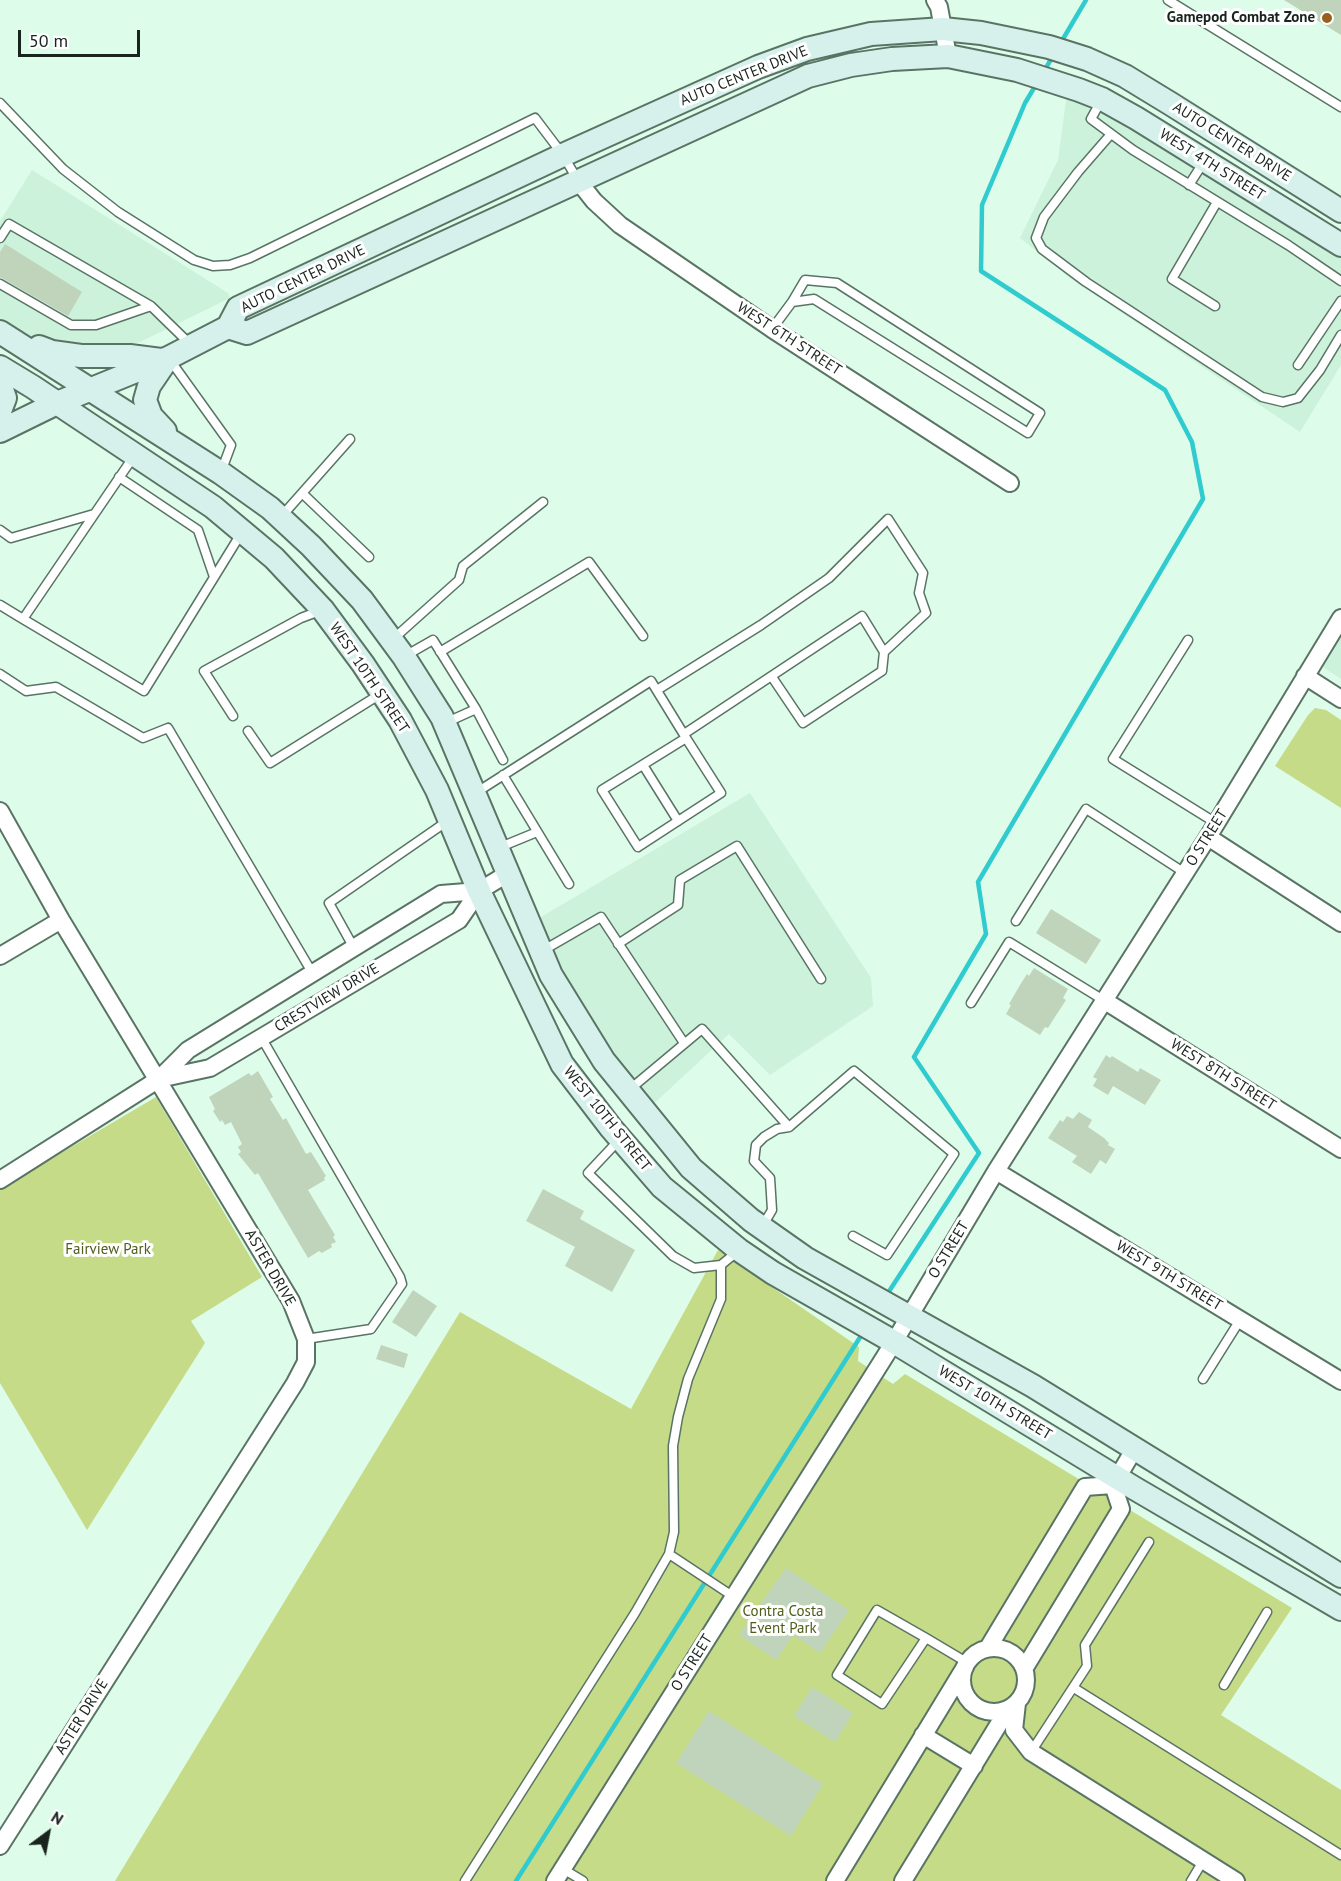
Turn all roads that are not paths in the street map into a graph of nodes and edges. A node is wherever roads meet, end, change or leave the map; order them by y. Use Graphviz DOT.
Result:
graph roads {
  1 [pos="936,0"];
  2 [pos="1168,0"];
  3 [pos="943,29"];
  4 [pos="948,57"];
  5 [pos="1079,90"];
  6 [pos="1102,99"];
  7 [pos="0,103"];
  8 [pos="1341,107"];
  9 [pos="1111,134"];
  10 [pos="562,155"];
  11 [pos="1205,160"];
  12 [pos="579,182"];
  13 [pos="1189,185"];
  14 [pos="1217,202"];
  15 [pos="1340,212"];
  16 [pos="0,238"];
  17 [pos="1341,245"];
  18 [pos="1341,281"];
  19 [pos="0,284"];
  20 [pos="1341,301"];
  21 [pos="792,302"];
  22 [pos="151,306"];
  23 [pos="1215,306"];
  24 [pos="228,327"];
  25 [pos="772,329"];
  26 [pos="4,334"];
  27 [pos="1341,335"];
  28 [pos="191,345"];
  29 [pos="165,359"];
  30 [pos="1298,365"];
  31 [pos="0,367"];
  32 [pos="0,384"];
  33 [pos="92,390"];
  34 [pos="57,403"];
  35 [pos="0,411"];
  36 [pos="0,431"];
  37 [pos="350,439"];
  38 [pos="181,447"];
  39 [pos="134,455"];
  40 [pos="221,473"];
  41 [pos="119,477"];
  42 [pos="1010,483"];
  43 [pos="302,493"];
  44 [pos="543,502"];
  45 [pos="94,514"];
  46 [pos="280,518"];
  47 [pos="0,530"];
  48 [pos="242,532"];
  49 [pos="369,557"];
  50 [pos="214,577"];
  51 [pos="0,605"];
  52 [pos="323,610"];
  53 [pos="1341,618"];
  54 [pos="23,619"];
  55 [pos="643,636"];
  56 [pos="1188,640"];
  57 [pos="398,648"];
  58 [pos="440,652"];
  59 [pos="884,652"];
  60 [pos="0,674"];
  61 [pos="772,676"];
  62 [pos="1305,676"];
  63 [pos="657,690"];
  64 [pos="382,693"];
  65 [pos="1341,699"];
  66 [pos="476,709"];
  67 [pos="233,716"];
  68 [pos="445,723"];
  69 [pos="248,731"];
  70 [pos="685,736"];
  71 [pos="503,760"];
  72 [pos="643,765"];
  73 [pos="503,775"];
  74 [pos="474,794"];
  75 [pos="0,811"];
  76 [pos="449,820"];
  77 [pos="678,821"];
  78 [pos="1212,830"];
  79 [pos="537,832"];
  80 [pos="497,849"];
  81 [pos="1185,873"];
  82 [pos="507,874"];
  83 [pos="570,884"];
  84 [pos="479,891"];
  85 [pos="61,920"];
  86 [pos="1016,921"];
  87 [pos="1341,923"];
  88 [pos="618,944"];
  89 [pos="354,948"];
  90 [pos="541,951"];
  91 [pos="0,956"];
  92 [pos="313,974"];
  93 [pos="821,979"];
  94 [pos="1105,1001"];
  95 [pos="971,1003"];
  96 [pos="261,1037"];
  97 [pos="684,1042"];
  98 [pos="159,1079"];
  99 [pos="628,1091"];
  100 [pos="789,1127"];
  101 [pos="621,1139"];
  102 [pos="1341,1149"];
  103 [pos="996,1171"];
  104 [pos="0,1180"];
  105 [pos="762,1227"];
  106 [pos="853,1236"];
  107 [pos="739,1250"];
  108 [pos="721,1265"];
  109 [pos="910,1315"];
  110 [pos="1240,1320"];
  111 [pos="306,1339"];
  112 [pos="894,1342"];
  113 [pos="1203,1379"];
  114 [pos="1341,1381"];
  115 [pos="1135,1448"];
  116 [pos="1115,1482"];
  117 [pos="1149,1542"];
  118 [pos="669,1554"];
  119 [pos="1341,1576"];
  120 [pos="734,1597"];
  121 [pos="1341,1609"];
  122 [pos="1267,1612"];
  123 [pos="926,1638"];
  124 [pos="988,1648"];
  125 [pos="966,1665"];
  126 [pos="1024,1669"];
  127 [pos="1224,1685"];
  128 [pos="1074,1688"];
  129 [pos="1013,1706"];
  130 [pos="924,1735"];
  131 [pos="1031,1752"];
  132 [pos="974,1766"];
  133 [pos="0,1846"];
  134 [pos="1341,1855"];
  135 [pos="1203,1861"];
  136 [pos="559,1875"];
  137 [pos="465,1881"];
  138 [pos="583,1881"];
  139 [pos="835,1881"];
  140 [pos="903,1881"];
  141 [pos="1191,1881"];
  142 [pos="1236,1881"];
  1 -- 3 [label="street"];
  2 -- 8 [label="lane"];
  3 -- 4 [label="street"];
  3 -- 10 [label="main road, AUTO CENTER DRIVE"];
  3 -- 15 [label="main road, AUTO CENTER DRIVE"];
  4 -- 5 [label="main road, AUTO CENTER DRIVE"];
  4 -- 12 [label="main road, AUTO CENTER DRIVE"];
  5 -- 6 [label="main road, WEST 4TH STREET"];
  6 -- 9 [label="lane"];
  6 -- 11 [label="main road, WEST 4TH STREET"];
  7 -- 10 [label="lane"];
  9 -- 13 [label="lane"];
  9 -- 27 [label="lane"];
  10 -- 12 [label="lane"];
  10 -- 24 [label="main road, AUTO CENTER DRIVE"];
  11 -- 13 [label="lane"];
  11 -- 17 [label="main road, WEST 4TH STREET"];
  12 -- 24 [label="main road, AUTO CENTER DRIVE"];
  12 -- 25 [label="street, WEST 6TH STREET"];
  13 -- 14 [label="lane"];
  14 -- 18 [label="lane"];
  14 -- 23 [label="lane"];
  16 -- 22 [label="lane"];
  19 -- 22 [label="lane"];
  20 -- 30 [label="lane"];
  21 -- 21 [label="lane"];
  21 -- 25 [label="lane"];
  22 -- 28 [label="lane"];
  24 -- 28 [label="main road, AUTO CENTER DRIVE"];
  25 -- 42 [label="street, WEST 6TH STREET"];
  26 -- 29 [label="main road"];
  26 -- 33 [label="main road"];
  28 -- 29 [label="main road, AUTO CENTER DRIVE"];
  29 -- 33 [label="main road, AUTO CENTER DRIVE"];
  29 -- 38 [label="main road"];
  29 -- 40 [label="lane"];
  31 -- 34 [label="main road, WEST 10TH STREET"];
  32 -- 35 [label="main road"];
  33 -- 34 [label="main road, AUTO CENTER DRIVE"];
  33 -- 38 [label="main road"];
  34 -- 36 [label="main road, AUTO CENTER DRIVE"];
  34 -- 39 [label="main road, WEST 10TH STREET"];
  37 -- 43 [label="lane"];
  38 -- 40 [label="main road"];
  39 -- 41 [label="lane"];
  39 -- 48 [label="main road, WEST 10TH STREET"];
  40 -- 46 [label="main road"];
  41 -- 45 [label="lane"];
  41 -- 50 [label="lane"];
  43 -- 46 [label="lane"];
  43 -- 49 [label="lane"];
  44 -- 57 [label="lane"];
  45 -- 47 [label="lane"];
  45 -- 54 [label="lane"];
  46 -- 57 [label="main road"];
  48 -- 50 [label="lane"];
  48 -- 52 [label="main road, WEST 10TH STREET"];
  50 -- 54 [label="lane"];
  51 -- 54 [label="lane"];
  52 -- 64 [label="main road, WEST 10TH STREET"];
  52 -- 67 [label="lane"];
  53 -- 62 [label="street, O STREET"];
  55 -- 58 [label="lane"];
  56 -- 78 [label="lane"];
  57 -- 58 [label="lane"];
  57 -- 68 [label="main road"];
  58 -- 66 [label="lane"];
  59 -- 61 [label="lane"];
  59 -- 61 [label="lane"];
  59 -- 63 [label="lane"];
  60 -- 92 [label="lane"];
  61 -- 70 [label="lane"];
  62 -- 65 [label="street"];
  62 -- 78 [label="street, O STREET"];
  63 -- 70 [label="lane"];
  63 -- 73 [label="lane"];
  64 -- 69 [label="lane"];
  64 -- 76 [label="main road, WEST 10TH STREET"];
  66 -- 68 [label="lane"];
  66 -- 71 [label="lane"];
  68 -- 74 [label="main road"];
  70 -- 72 [label="lane"];
  70 -- 77 [label="lane"];
  72 -- 77 [label="lane"];
  72 -- 77 [label="lane"];
  73 -- 74 [label="lane"];
  73 -- 79 [label="lane"];
  74 -- 80 [label="main road"];
  75 -- 85 [label="street, ASTER DRIVE"];
  76 -- 84 [label="main road, WEST 10TH STREET"];
  76 -- 89 [label="lane"];
  78 -- 81 [label="street, O STREET"];
  78 -- 87 [label="street"];
  79 -- 80 [label="lane"];
  79 -- 83 [label="lane"];
  80 -- 82 [label="main road"];
  81 -- 86 [label="lane"];
  81 -- 94 [label="street, O STREET"];
  82 -- 84 [label="street, CRESTVIEW DRIVE"];
  82 -- 90 [label="main road"];
  84 -- 89 [label="street, CRESTVIEW DRIVE"];
  84 -- 96 [label="street, CRESTVIEW DRIVE"];
  84 -- 101 [label="main road, WEST 10TH STREET"];
  85 -- 91 [label="street"];
  85 -- 98 [label="street, ASTER DRIVE"];
  88 -- 90 [label="lane"];
  88 -- 93 [label="lane"];
  88 -- 97 [label="lane"];
  89 -- 92 [label="street, CRESTVIEW DRIVE"];
  90 -- 99 [label="main road"];
  92 -- 98 [label="street, CRESTVIEW DRIVE"];
  94 -- 95 [label="lane"];
  94 -- 102 [label="street, WEST 8TH STREET"];
  94 -- 103 [label="street, O STREET"];
  96 -- 98 [label="street, CRESTVIEW DRIVE"];
  96 -- 111 [label="lane"];
  97 -- 99 [label="lane"];
  97 -- 100 [label="lane"];
  98 -- 104 [label="street, CRESTVIEW DRIVE"];
  98 -- 111 [label="street, ASTER DRIVE"];
  99 -- 105 [label="main road"];
  100 -- 105 [label="lane"];
  100 -- 106 [label="lane"];
  101 -- 107 [label="main road, WEST 10TH STREET"];
  101 -- 108 [label="lane"];
  103 -- 109 [label="street, O STREET"];
  103 -- 110 [label="street, WEST 9TH STREET"];
  105 -- 109 [label="main road"];
  107 -- 108 [label="lane"];
  107 -- 112 [label="main road, WEST 10TH STREET"];
  108 -- 118 [label="lane"];
  109 -- 112 [label="street, O STREET"];
  109 -- 115 [label="main road"];
  110 -- 113 [label="lane"];
  110 -- 114 [label="street, WEST 9TH STREET"];
  111 -- 133 [label="street, ASTER DRIVE"];
  112 -- 116 [label="main road, WEST 10TH STREET"];
  112 -- 120 [label="street, O STREET"];
  115 -- 116 [label="street"];
  115 -- 119 [label="main road"];
  116 -- 121 [label="main road, WEST 10TH STREET"];
  116 -- 124 [label="street"];
  116 -- 126 [label="street"];
  117 -- 128 [label="lane"];
  118 -- 120 [label="lane"];
  118 -- 137 [label="lane"];
  120 -- 136 [label="street, O STREET"];
  122 -- 127 [label="lane"];
  123 -- 123 [label="lane"];
  123 -- 125 [label="lane"];
  124 -- 125 [label="street"];
  124 -- 126 [label="street"];
  125 -- 129 [label="street"];
  125 -- 130 [label="street"];
  126 -- 129 [label="street"];
  128 -- 131 [label="lane"];
  128 -- 134 [label="lane"];
  129 -- 131 [label="street"];
  129 -- 132 [label="street"];
  130 -- 132 [label="street"];
  130 -- 139 [label="street"];
  131 -- 135 [label="street"];
  132 -- 140 [label="street"];
  135 -- 141 [label="lane"];
  135 -- 142 [label="street"];
  136 -- 138 [label="lane"];
}
